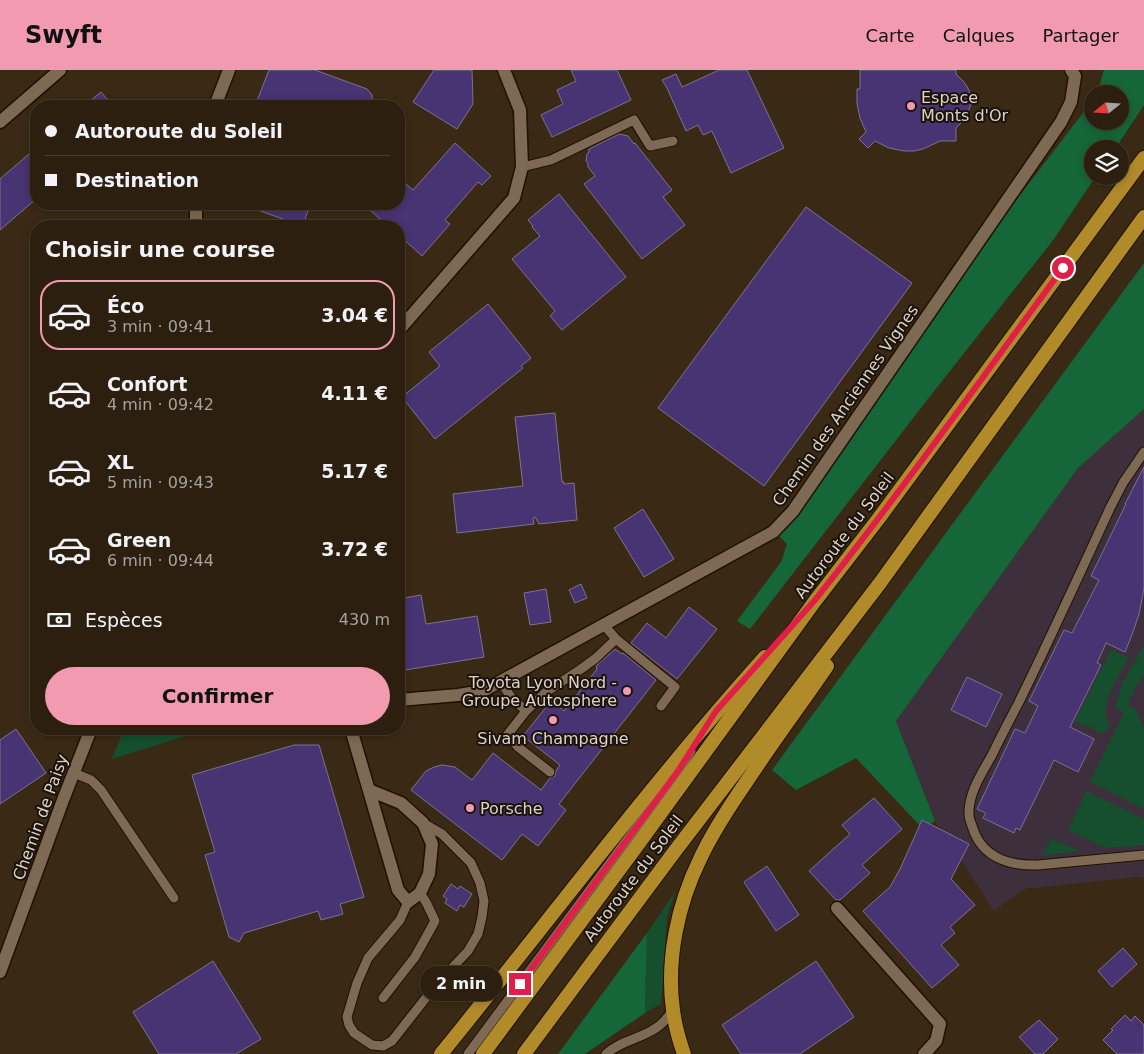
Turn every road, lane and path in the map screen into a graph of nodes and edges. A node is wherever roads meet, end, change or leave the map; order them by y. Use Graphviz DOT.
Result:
graph roads {
  1 [pos="60,70"];
  2 [pos="229,70"];
  3 [pos="504,70"];
  4 [pos="1071,70"];
  5 [pos="217,100"];
  6 [pos="0,122"];
  7 [pos="673,141"];
  8 [pos="1144,158"];
  9 [pos="522,167"];
  10 [pos="1144,217"];
  11 [pos="405,323"];
  12 [pos="1144,452"];
  13 [pos="880,583"];
  14 [pos="815,600"];
  15 [pos="604,625"];
  16 [pos="616,639"];
  17 [pos="500,682"];
  18 [pos="405,699"];
  19 [pos="660,706"];
  20 [pos="526,711"];
  21 [pos="716,711"];
  22 [pos="89,735"];
  23 [pos="353,735"];
  24 [pos="74,772"];
  25 [pos="550,772"];
  26 [pos="369,790"];
  27 [pos="424,822"];
  28 [pos="1144,856"];
  29 [pos="420,893"];
  30 [pos="174,898"];
  31 [pos="408,902"];
  32 [pos="837,908"];
  33 [pos="0,972"];
  34 [pos="383,998"];
  35 [pos="673,1010"];
  36 [pos="441,1054"];
  37 [pos="468,1054"];
  38 [pos="483,1054"];
  39 [pos="524,1054"];
  40 [pos="606,1054"];
  41 [pos="684,1054"];
  42 [pos="924,1054"];
  1 -- 6 [label="street"];
  2 -- 5 [label="street"];
  3 -- 9 [label="street"];
  4 -- 15 [label="street, Chemin des Anciennes Vignes"];
  7 -- 9 [label="lane"];
  8 -- 14 [label="highway, Autoroute du Soleil"];
  9 -- 11 [label="street"];
  10 -- 13 [label="highway, Autoroute du Soleil"];
  12 -- 28 [label="lane"];
  13 -- 35 [label="highway"];
  13 -- 39 [label="highway, Autoroute du Soleil"];
  14 -- 21 [label="highway"];
  14 -- 38 [label="highway, Autoroute du Soleil"];
  15 -- 16 [label="lane"];
  15 -- 17 [label="street, Chemin des Anciennes Vignes"];
  16 -- 19 [label="lane"];
  16 -- 20 [label="lane"];
  17 -- 18 [label="street, Chemin des Anciennes Vignes"];
  17 -- 20 [label="lane"];
  20 -- 25 [label="lane"];
  21 -- 36 [label="highway"];
  21 -- 37 [label="lane"];
  22 -- 24 [label="street, Chemin de Paisy"];
  23 -- 26 [label="street"];
  24 -- 30 [label="lane"];
  24 -- 33 [label="street, Chemin de Paisy"];
  26 -- 27 [label="street"];
  26 -- 31 [label="street"];
  27 -- 29 [label="street"];
  27 -- 31 [label="lane"];
  29 -- 31 [label="street"];
  29 -- 34 [label="lane"];
  32 -- 42 [label="street"];
  35 -- 40 [label="lane"];
  35 -- 41 [label="highway"];
}
